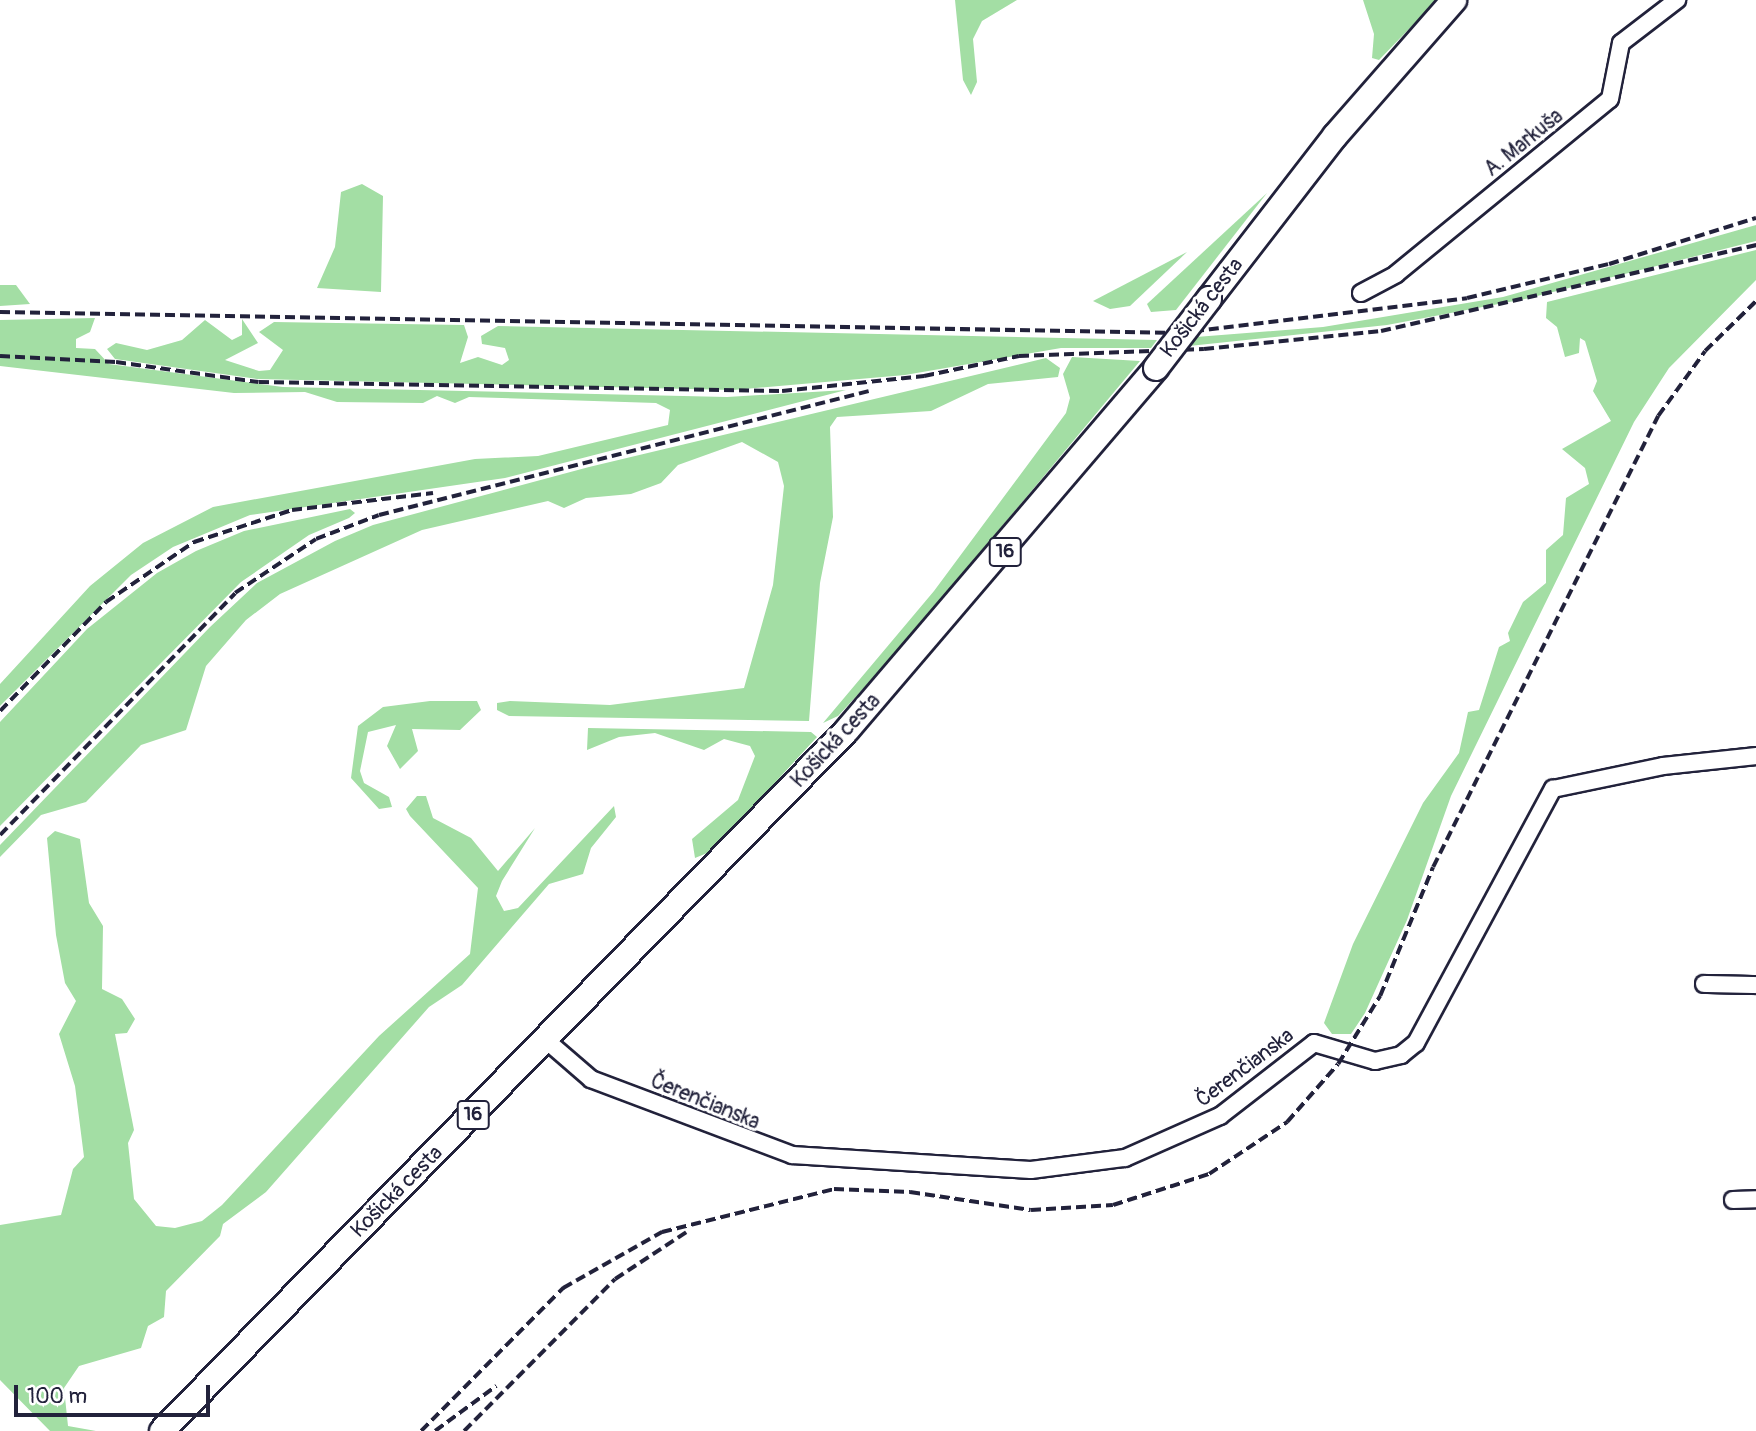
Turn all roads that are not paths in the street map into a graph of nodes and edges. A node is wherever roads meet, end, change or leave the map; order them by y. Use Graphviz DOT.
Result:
graph roads {
  1 [pos="1454,0"];
  2 [pos="1677,0"];
  3 [pos="1361,293"];
  4 [pos="1756,756"];
  5 [pos="1704,984"];
  6 [pos="1756,985"];
  7 [pos="547,1041"];
  8 [pos="1756,1199"];
  9 [pos="1733,1200"];
  10 [pos="162,1431"];
  1 -- 7 [label="main road, Košická cesta / 16, bridge"];
  2 -- 3 [label="street, A. Markuša"];
  4 -- 7 [label="street, Čerenčianska"];
  5 -- 6 [label="street"];
  7 -- 10 [label="main road, Košická cesta / 16"];
  8 -- 9 [label="street"];
}
